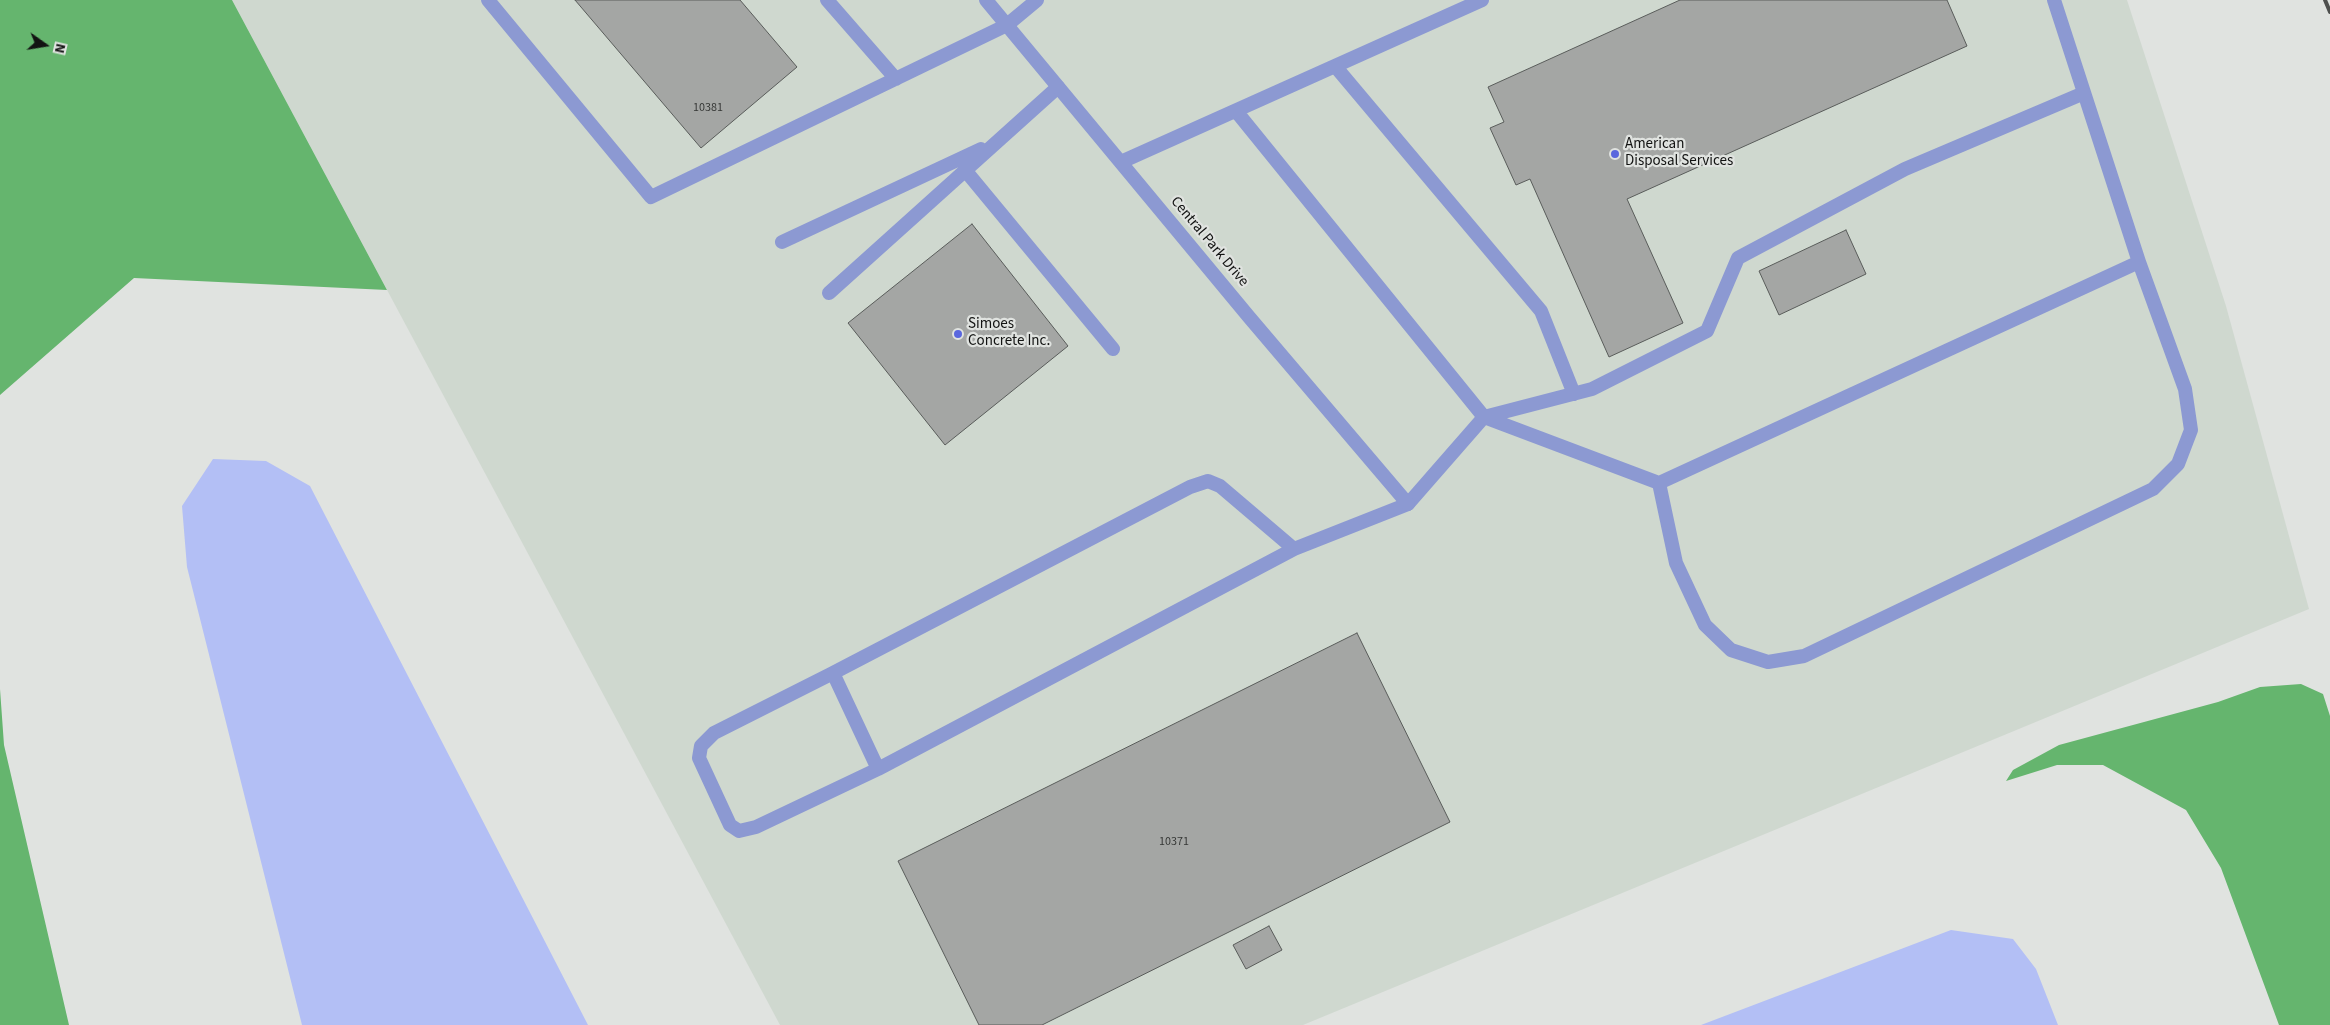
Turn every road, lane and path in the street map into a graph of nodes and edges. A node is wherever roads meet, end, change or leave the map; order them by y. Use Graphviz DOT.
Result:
graph roads {
  1 [pos="488,0"];
  2 [pos="827,0"];
  3 [pos="986,0"];
  4 [pos="1037,0"];
  5 [pos="1482,0"];
  6 [pos="2054,0"];
  7 [pos="1008,25"];
  8 [pos="1335,66"];
  9 [pos="896,79"];
  10 [pos="1058,86"];
  11 [pos="2084,93"];
  12 [pos="1236,111"];
  13 [pos="996,143"];
  14 [pos="1121,162"];
  15 [pos="965,170"];
  16 [pos="782,242"];
  17 [pos="2139,262"];
  18 [pos="829,293"];
  19 [pos="1113,349"];
  20 [pos="1574,394"];
  21 [pos="1484,417"];
  22 [pos="1660,483"];
  23 [pos="1408,504"];
  24 [pos="1294,549"];
  25 [pos="832,673"];
  26 [pos="878,769"];
  1 -- 9 [label="street"];
  2 -- 9 [label="street"];
  3 -- 7 [label="street, Central Park Drive"];
  4 -- 7 [label="street"];
  5 -- 8 [label="street"];
  6 -- 11 [label="street"];
  7 -- 9 [label="street"];
  7 -- 10 [label="street, Central Park Drive"];
  8 -- 12 [label="street"];
  8 -- 20 [label="street"];
  10 -- 13 [label="street"];
  10 -- 14 [label="street, Central Park Drive"];
  11 -- 17 [label="street"];
  11 -- 20 [label="street"];
  12 -- 14 [label="street"];
  12 -- 21 [label="street"];
  13 -- 15 [label="street"];
  13 -- 16 [label="street"];
  14 -- 23 [label="street, Central Park Drive"];
  15 -- 18 [label="street"];
  15 -- 19 [label="street"];
  17 -- 22 [label="street"];
  17 -- 22 [label="street"];
  20 -- 21 [label="street"];
  21 -- 22 [label="street"];
  21 -- 23 [label="street"];
  23 -- 24 [label="street"];
  24 -- 25 [label="street"];
  24 -- 26 [label="street"];
  25 -- 26 [label="street"];
  25 -- 26 [label="street"];
}
